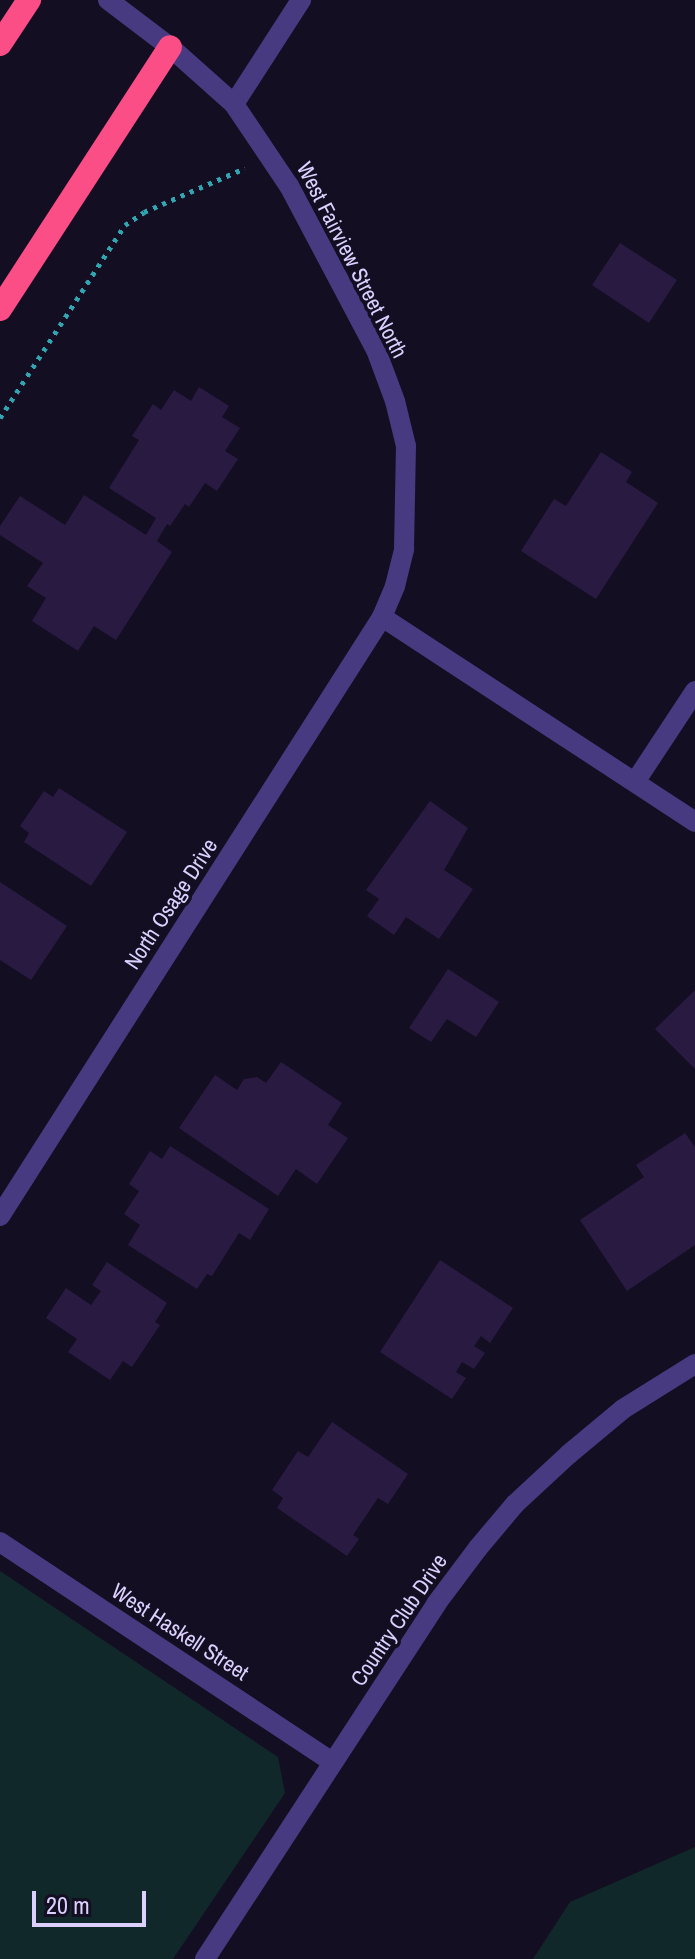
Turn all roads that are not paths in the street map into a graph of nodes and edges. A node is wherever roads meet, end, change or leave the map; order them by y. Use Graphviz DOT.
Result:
graph roads {
  1 [pos="108,0"];
  2 [pos="301,0"];
  3 [pos="27,3"];
  4 [pos="163,41"];
  5 [pos="0,44"];
  6 [pos="234,104"];
  7 [pos="0,309"];
  8 [pos="382,617"];
  9 [pos="695,691"];
  10 [pos="635,782"];
  11 [pos="695,822"];
  12 [pos="0,1216"];
  13 [pos="695,1364"];
  14 [pos="0,1542"];
  15 [pos="333,1762"];
  16 [pos="205,1959"];
  1 -- 4 [label="street, West Fairview Street North"];
  2 -- 6 [label="street"];
  3 -- 5 [label="highway"];
  4 -- 6 [label="street, West Fairview Street North"];
  4 -- 7 [label="highway"];
  6 -- 8 [label="street, West Fairview Street North"];
  8 -- 10 [label="street"];
  8 -- 12 [label="street, North Osage Drive"];
  9 -- 10 [label="street"];
  10 -- 11 [label="street"];
  13 -- 15 [label="street, Country Club Drive"];
  14 -- 15 [label="street, West Haskell Street"];
  15 -- 16 [label="street, Country Club Drive"];
}
